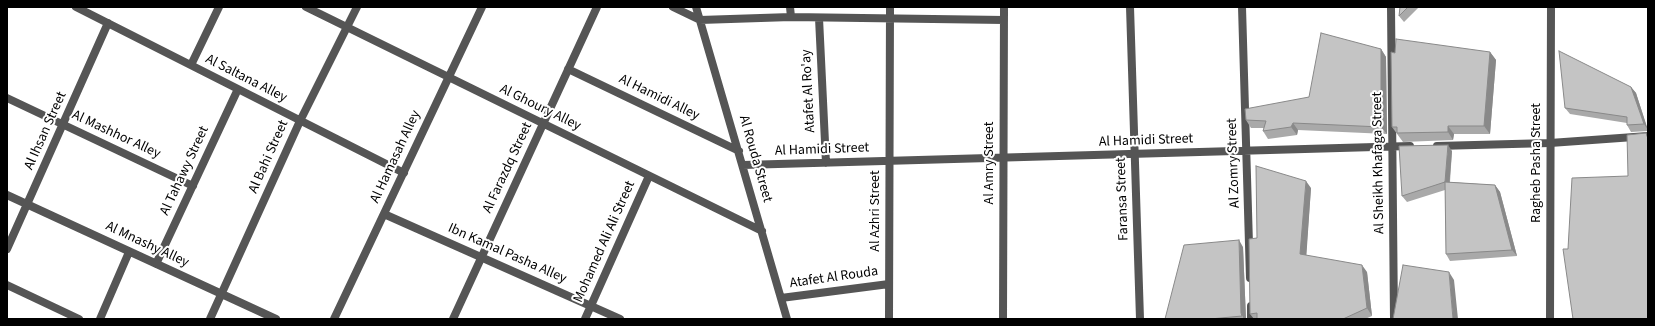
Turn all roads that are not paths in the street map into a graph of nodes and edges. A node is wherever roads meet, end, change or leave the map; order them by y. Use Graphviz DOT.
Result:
graph roads {
  1 [pos="76,7"];
  2 [pos="220,7"];
  3 [pos="306,7"];
  4 [pos="357,7"];
  5 [pos="482,7"];
  6 [pos="597,7"];
  7 [pos="673,7"];
  8 [pos="696,7"];
  9 [pos="790,7"];
  10 [pos="890,7"];
  11 [pos="1004,7"];
  12 [pos="1130,7"];
  13 [pos="1242,7"];
  14 [pos="1391,7"];
  15 [pos="1550,7"];
  16 [pos="791,17"];
  17 [pos="819,18"];
  18 [pos="890,18"];
  19 [pos="700,20"];
  20 [pos="1004,20"];
  21 [pos="108,23"];
  22 [pos="347,27"];
  23 [pos="191,65"];
  24 [pos="568,69"];
  25 [pos="449,77"];
  26 [pos="238,90"];
  27 [pos="7,98"];
  28 [pos="300,120"];
  29 [pos="63,124"];
  30 [pos="543,124"];
  31 [pos="1648,136"];
  32 [pos="1550,143"];
  33 [pos="1416,146"];
  34 [pos="1432,146"];
  35 [pos="1392,147"];
  36 [pos="739,151"];
  37 [pos="1246,151"];
  38 [pos="1134,154"];
  39 [pos="1003,158"];
  40 [pos="890,161"];
  41 [pos="826,163"];
  42 [pos="743,165"];
  43 [pos="404,173"];
  44 [pos="649,176"];
  45 [pos="193,186"];
  46 [pos="7,195"];
  47 [pos="27,204"];
  48 [pos="384,214"];
  49 [pos="762,231"];
  50 [pos="7,249"];
  51 [pos="129,252"];
  52 [pos="482,257"];
  53 [pos="156,264"];
  54 [pos="889,284"];
  55 [pos="7,285"];
  56 [pos="221,294"];
  57 [pos="782,298"];
  58 [pos="591,306"];
  59 [pos="79,319"];
  60 [pos="100,319"];
  61 [pos="210,319"];
  62 [pos="276,319"];
  63 [pos="334,319"];
  64 [pos="453,319"];
  65 [pos="585,319"];
  66 [pos="620,319"];
  67 [pos="787,319"];
  68 [pos="889,319"];
  69 [pos="1003,319"];
  70 [pos="1140,319"];
  71 [pos="1251,319"];
  72 [pos="1394,319"];
  73 [pos="1550,319"];
  1 -- 21 [label="street, Al Saltana Alley"];
  2 -- 23 [label="street"];
  3 -- 22 [label="street, Al Ghoury Alley"];
  4 -- 22 [label="street, Al Bahi Street"];
  5 -- 25 [label="street, Al Hamasah Alley"];
  6 -- 24 [label="street, Al Farazdq Street"];
  7 -- 19 [label="street"];
  8 -- 19 [label="street, Al Rouda Street"];
  9 -- 16 [label="street"];
  10 -- 18 [label="street, Al Azhri Street"];
  11 -- 20 [label="street, Al Amry Street"];
  12 -- 38 [label="street, Faransa Street"];
  13 -- 37 [label="street, Al Zomry Street"];
  14 -- 35 [label="street, Al Sheikh Khafaga Street"];
  15 -- 32 [label="street, Ragheb Pasha Street"];
  16 -- 17 [label="street"];
  16 -- 19 [label="street"];
  17 -- 18 [label="street"];
  17 -- 41 [label="street, Atafet Al Ro'ay"];
  18 -- 20 [label="street"];
  18 -- 40 [label="street, Al Azhri Street"];
  19 -- 36 [label="street, Al Rouda Street"];
  20 -- 39 [label="street, Al Amry Street"];
  21 -- 23 [label="street, Al Saltana Alley"];
  21 -- 29 [label="street, Al Ihsan Street"];
  22 -- 25 [label="street, Al Ghoury Alley"];
  22 -- 28 [label="street, Al Bahi Street"];
  23 -- 26 [label="street, Al Saltana Alley"];
  24 -- 30 [label="street, Al Farazdq Street"];
  24 -- 36 [label="street, Al Hamidi Alley"];
  25 -- 30 [label="street, Al Ghoury Alley"];
  25 -- 43 [label="street, Al Hamasah Alley"];
  26 -- 28 [label="street, Al Saltana Alley"];
  26 -- 45 [label="street, Al Tahawy Street"];
  27 -- 29 [label="street, Al Mashhor Alley"];
  28 -- 43 [label="street, Al Saltana Alley"];
  28 -- 56 [label="street, Al Bahi Street"];
  29 -- 45 [label="street, Al Mashhor Alley"];
  29 -- 47 [label="street, Al Ihsan Street"];
  30 -- 44 [label="street, Al Ghoury Alley"];
  30 -- 52 [label="street, Al Farazdq Street"];
  31 -- 32 [label="street"];
  32 -- 34 [label="street"];
  32 -- 73 [label="street, Ragheb Pasha Street"];
  33 -- 35 [label="street, Al Hamidi Street"];
  35 -- 37 [label="street, Al Hamidi Street"];
  35 -- 72 [label="street, Al Sheikh Khafaga Street"];
  36 -- 42 [label="street, Al Rouda Street"];
  37 -- 38 [label="street, Al Hamidi Street"];
  37 -- 71 [label="street, Al Zomry Street"];
  38 -- 39 [label="street, Al Hamidi Street"];
  38 -- 70 [label="street, Faransa Street"];
  39 -- 40 [label="street, Al Hamidi Street"];
  39 -- 69 [label="street, Al Amry Street"];
  40 -- 41 [label="street, Al Hamidi Street"];
  40 -- 54 [label="street, Al Azhri Street"];
  41 -- 42 [label="street, Al Hamidi Street"];
  42 -- 49 [label="street, Al Rouda Street"];
  43 -- 48 [label="street, Al Hamasah Alley"];
  44 -- 49 [label="street, Al Ghoury Alley"];
  44 -- 58 [label="street, Mohamed Ali Ali Street"];
  45 -- 53 [label="street, Al Tahawy Street"];
  46 -- 47 [label="street, Al Mnashy Alley"];
  47 -- 50 [label="street, Al Ihsan Street"];
  47 -- 51 [label="street, Al Mnashy Alley"];
  48 -- 52 [label="street, Ibn Kamal Pasha Alley"];
  48 -- 63 [label="street, Al Hamasah Alley"];
  49 -- 57 [label="street, Al Rouda Street"];
  51 -- 53 [label="street, Al Mnashy Alley"];
  51 -- 60 [label="street"];
  52 -- 58 [label="street, Ibn Kamal Pasha Alley"];
  52 -- 64 [label="street, Al Farazdq Street"];
  53 -- 56 [label="street, Al Mnashy Alley"];
  54 -- 57 [label="street, Atafet Al Rouda"];
  54 -- 68 [label="street, Al Azhri Street"];
  55 -- 59 [label="street"];
  56 -- 61 [label="street, Al Bahi Street"];
  56 -- 62 [label="street, Al Mnashy Alley"];
  57 -- 67 [label="street, Al Rouda Street"];
  58 -- 65 [label="street, Mohamed Ali Ali Street"];
  58 -- 66 [label="street, Ibn Kamal Pasha Alley"];
}
